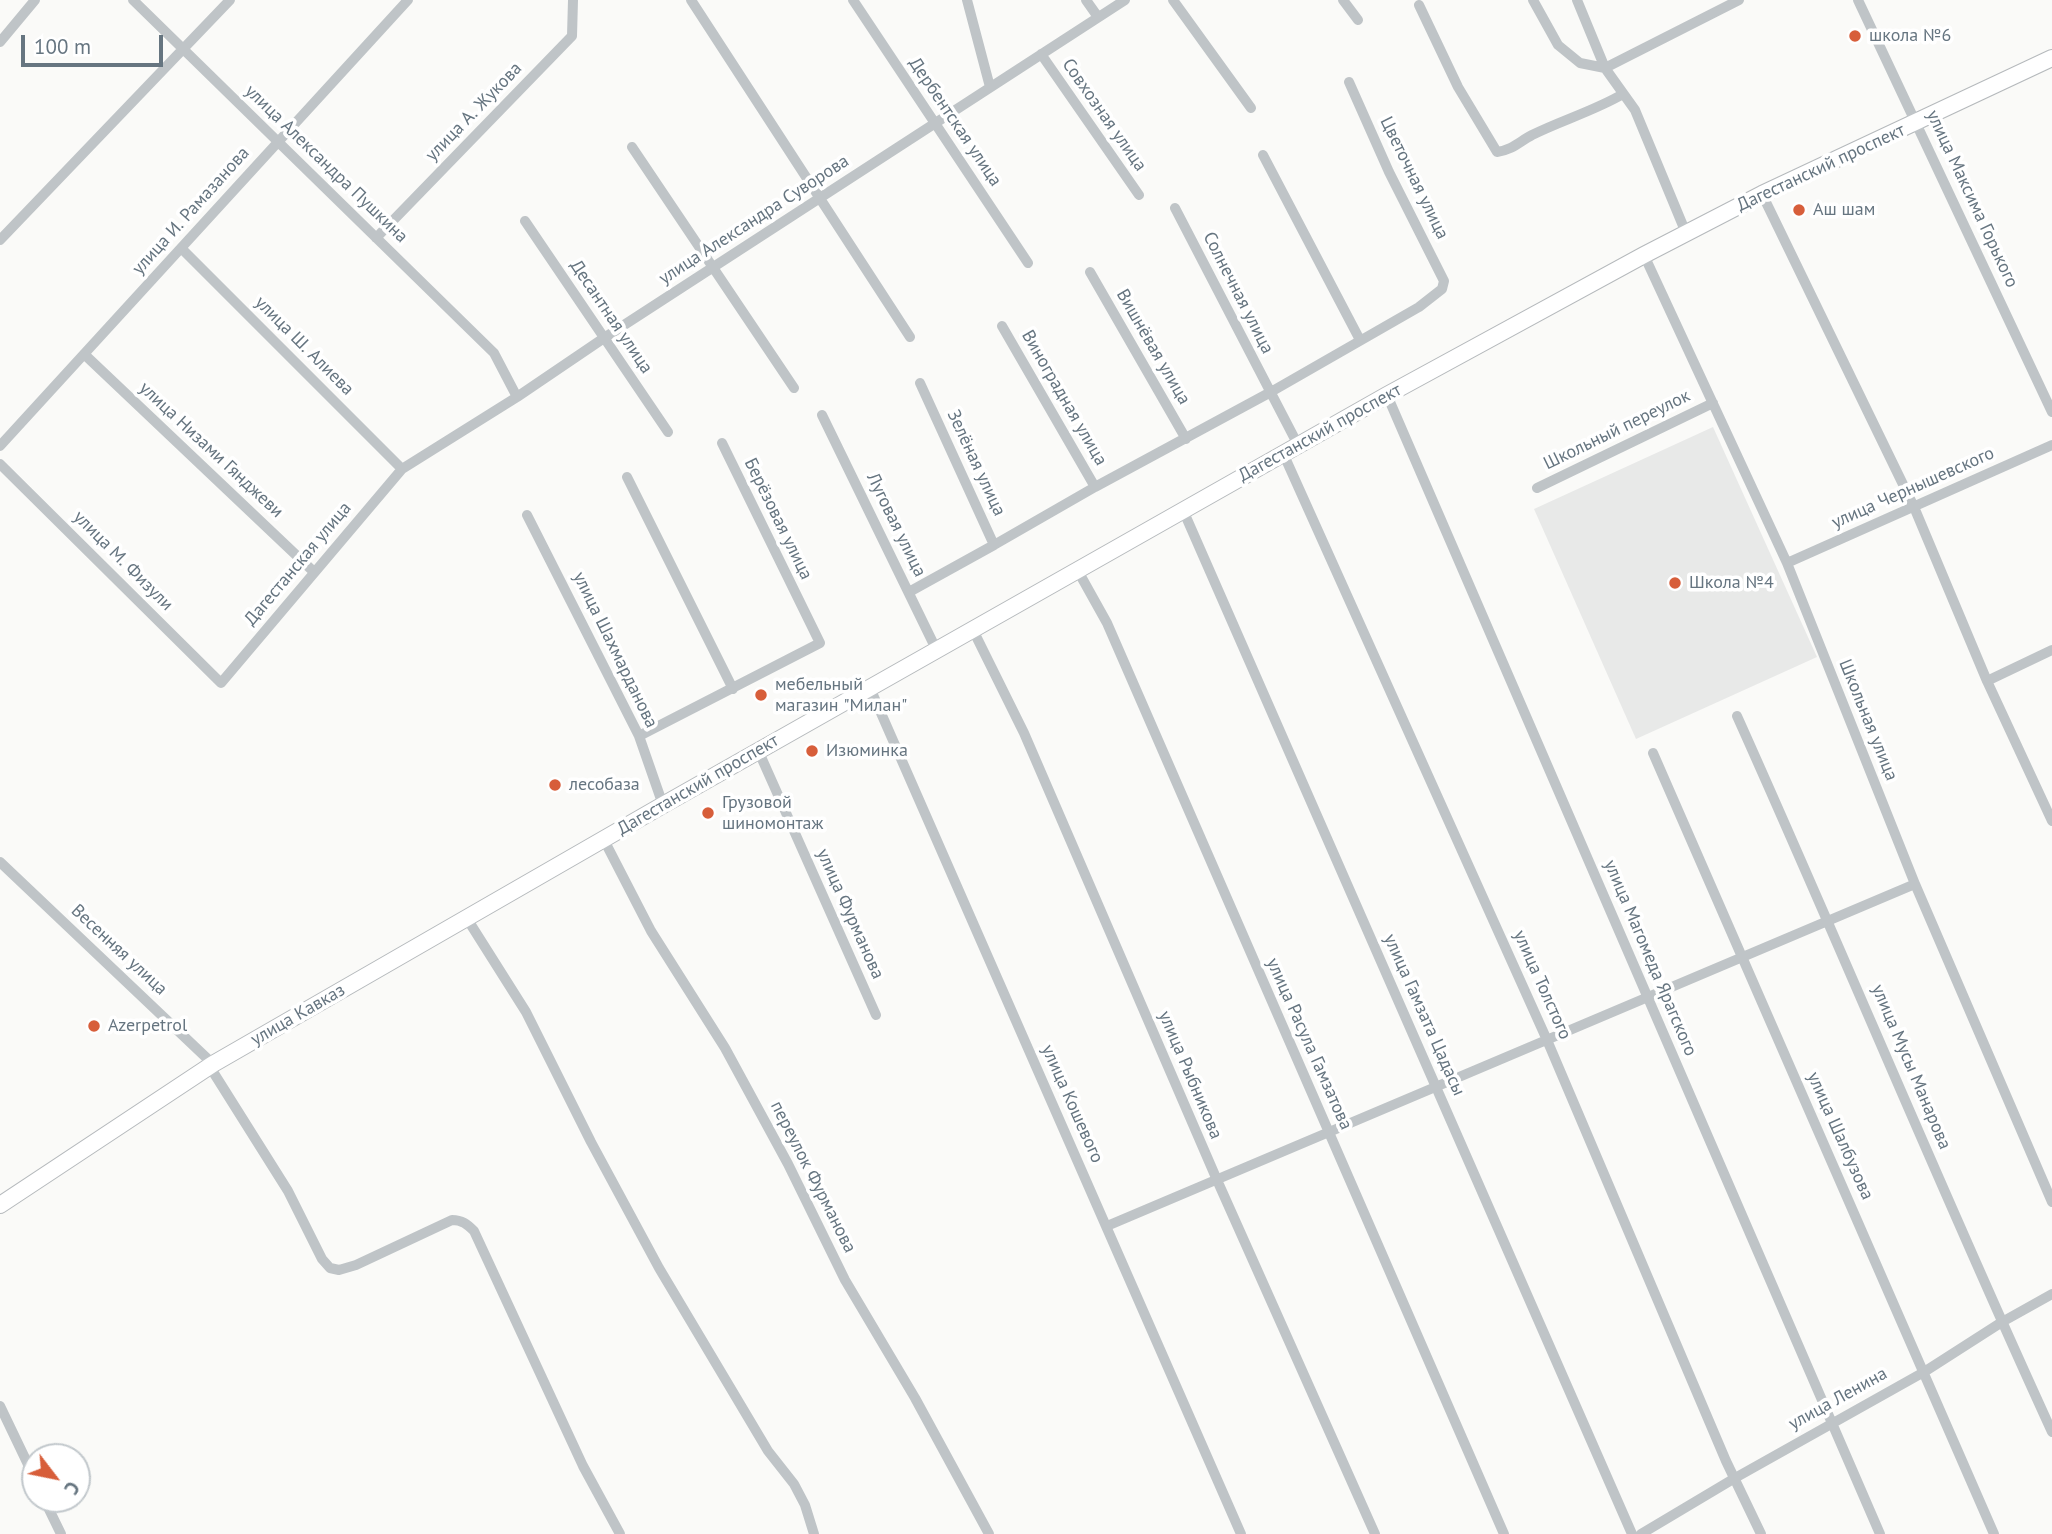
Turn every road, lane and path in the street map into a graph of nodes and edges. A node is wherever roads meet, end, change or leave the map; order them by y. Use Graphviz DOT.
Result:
graph roads {
  1 [pos="35,0"];
  2 [pos="133,0"];
  3 [pos="230,0"];
  4 [pos="408,0"];
  5 [pos="573,0"];
  6 [pos="691,0"];
  7 [pos="853,0"];
  8 [pos="967,0"];
  9 [pos="1086,0"];
  10 [pos="1125,0"];
  11 [pos="1173,0"];
  12 [pos="1343,0"];
  13 [pos="1533,0"];
  14 [pos="1577,0"];
  15 [pos="1739,0"];
  16 [pos="1858,0"];
  17 [pos="1419,5"];
  18 [pos="1098,17"];
  19 [pos="1358,20"];
  20 [pos="0,42"];
  21 [pos="183,49"];
  22 [pos="1041,54"];
  23 [pos="2052,58"];
  24 [pos="1605,68"];
  25 [pos="1349,82"];
  26 [pos="990,87"];
  27 [pos="1623,94"];
  28 [pos="1251,108"];
  29 [pos="1917,122"];
  30 [pos="935,123"];
  31 [pos="278,142"];
  32 [pos="632,147"];
  33 [pos="1263,155"];
  34 [pos="1762,194"];
  35 [pos="1139,195"];
  36 [pos="819,198"];
  37 [pos="1175,208"];
  38 [pos="525,221"];
  39 [pos="1686,233"];
  40 [pos="376,238"];
  41 [pos="0,240"];
  42 [pos="181,248"];
  43 [pos="1643,255"];
  44 [pos="1028,263"];
  45 [pos="713,267"];
  46 [pos="1090,272"];
  47 [pos="1002,326"];
  48 [pos="910,337"];
  49 [pos="604,338"];
  50 [pos="1360,340"];
  51 [pos="84,354"];
  52 [pos="920,383"];
  53 [pos="794,388"];
  54 [pos="1269,393"];
  55 [pos="1387,395"];
  56 [pos="517,397"];
  57 [pos="1713,403"];
  58 [pos="2052,412"];
  59 [pos="822,415"];
  60 [pos="668,432"];
  61 [pos="1186,439"];
  62 [pos="722,443"];
  63 [pos="1298,445"];
  64 [pos="2052,445"];
  65 [pos="0,446"];
  66 [pos="1283,453"];
  67 [pos="0,464"];
  68 [pos="402,469"];
  69 [pos="627,477"];
  70 [pos="1095,487"];
  71 [pos="1537,488"];
  72 [pos="1913,507"];
  73 [pos="1183,510"];
  74 [pos="527,515"];
  75 [pos="994,545"];
  76 [pos="1787,563"];
  77 [pos="1078,571"];
  78 [pos="314,572"];
  79 [pos="909,592"];
  80 [pos="973,630"];
  81 [pos="2052,650"];
  82 [pos="937,651"];
  83 [pos="1987,681"];
  84 [pos="221,682"];
  85 [pos="870,688"];
  86 [pos="733,689"];
  87 [pos="1737,716"];
  88 [pos="639,736"];
  89 [pos="758,750"];
  90 [pos="1653,753"];
  91 [pos="663,804"];
  92 [pos="2052,821"];
  93 [pos="603,838"];
  94 [pos="0,862"];
  95 [pos="1915,884"];
  96 [pos="466,917"];
  97 [pos="1829,921"];
  98 [pos="1742,957"];
  99 [pos="1648,997"];
  100 [pos="876,1015"];
  101 [pos="1548,1040"];
  102 [pos="211,1065"];
  103 [pos="1436,1087"];
  104 [pos="1329,1132"];
  105 [pos="1217,1180"];
  106 [pos="2052,1202"];
  107 [pos="0,1205"];
  108 [pos="1107,1226"];
  109 [pos="2052,1294"];
  110 [pos="2001,1322"];
  111 [pos="1924,1372"];
  112 [pos="0,1406"];
  113 [pos="1832,1423"];
  114 [pos="2052,1432"];
  115 [pos="21,1450"];
  116 [pos="1735,1478"];
  117 [pos="51,1513"];
  118 [pos="61,1534"];
  119 [pos="620,1534"];
  120 [pos="814,1534"];
  121 [pos="989,1534"];
  122 [pos="1241,1534"];
  123 [pos="1374,1534"];
  124 [pos="1504,1534"];
  125 [pos="1633,1534"];
  126 [pos="1641,1534"];
  127 [pos="1761,1534"];
  128 [pos="1880,1534"];
  129 [pos="1994,1534"];
  1 -- 20 [label="street"];
  2 -- 21 [label="street, улица Александра Пушкина"];
  3 -- 21 [label="street"];
  4 -- 31 [label="street, улица И. Рамазанова"];
  5 -- 40 [label="street, улица А. Жукова"];
  6 -- 36 [label="street"];
  7 -- 30 [label="street, Дербентская улица"];
  8 -- 26 [label="street"];
  9 -- 18 [label="street"];
  10 -- 18 [label="street, улица Александра Суворова"];
  11 -- 28 [label="street"];
  12 -- 19 [label="street"];
  13 -- 24 [label="street"];
  14 -- 24 [label="street"];
  15 -- 24 [label="street"];
  16 -- 29 [label="street, улица Максима Горького"];
  17 -- 27 [label="street"];
  18 -- 22 [label="street, улица Александра Суворова"];
  21 -- 31 [label="street, улица Александра Пушкина"];
  21 -- 41 [label="street"];
  22 -- 26 [label="street, улица Александра Суворова"];
  22 -- 35 [label="street, Совхозная улица"];
  23 -- 29 [label="highway, Дагестанский проспект"];
  24 -- 27 [label="street"];
  25 -- 50 [label="street, Цветочная улица"];
  26 -- 30 [label="street, улица Александра Суворова"];
  27 -- 39 [label="street"];
  29 -- 34 [label="highway, Дагестанский проспект"];
  29 -- 58 [label="street, улица Максима Горького"];
  30 -- 36 [label="street, улица Александра Суворова"];
  30 -- 44 [label="street, Дербентская улица"];
  31 -- 40 [label="street, улица Александра Пушкина"];
  31 -- 42 [label="street, улица И. Рамазанова"];
  32 -- 45 [label="street"];
  33 -- 50 [label="street"];
  34 -- 39 [label="highway, Дагестанский проспект"];
  34 -- 72 [label="street"];
  36 -- 45 [label="street, улица Александра Суворова"];
  36 -- 48 [label="street"];
  37 -- 54 [label="street, Солнечная улица"];
  38 -- 49 [label="street, Десантная улица"];
  39 -- 43 [label="highway, Дагестанский проспект"];
  40 -- 56 [label="street, улица Александра Пушкина"];
  42 -- 51 [label="street, улица И. Рамазанова"];
  42 -- 68 [label="street, улица Ш. Алиева"];
  43 -- 55 [label="highway, Дагестанский проспект"];
  43 -- 57 [label="street, Школьная улица"];
  45 -- 49 [label="street, улица Александра Суворова"];
  45 -- 53 [label="street"];
  46 -- 61 [label="street, Вишнёвая улица"];
  47 -- 70 [label="street, Виноградная улица"];
  49 -- 56 [label="street, улица Александра Суворова"];
  49 -- 60 [label="street, Десантная улица"];
  50 -- 54 [label="street"];
  51 -- 65 [label="street, улица И. Рамазанова"];
  51 -- 78 [label="street, улица Низами Гянджеви"];
  52 -- 75 [label="street, Зелёная улица"];
  54 -- 61 [label="street"];
  54 -- 63 [label="street, Солнечная улица"];
  55 -- 63 [label="highway, Дагестанский проспект"];
  55 -- 99 [label="street, улица Магомеда Ярагского"];
  56 -- 68 [label="street, улица Александра Суворова"];
  57 -- 71 [label="street, Школьный переулок"];
  57 -- 76 [label="street, Школьная улица"];
  59 -- 79 [label="street, Луговая улица"];
  61 -- 70 [label="street"];
  62 -- 86 [label="street, Берёзовая улица"];
  63 -- 66 [label="highway, Дагестанский проспект"];
  64 -- 72 [label="street, улица Чернышевского"];
  66 -- 73 [label="highway, Дагестанский проспект"];
  66 -- 101 [label="street, улица Толстого"];
  67 -- 84 [label="street, улица М. Физули"];
  68 -- 78 [label="street, Дагестанская улица"];
  69 -- 86 [label="street"];
  70 -- 75 [label="street"];
  72 -- 76 [label="street, улица Чернышевского"];
  72 -- 83 [label="street"];
  73 -- 77 [label="highway, Дагестанский проспект"];
  73 -- 103 [label="street, улица Гамзата Цадасы"];
  74 -- 88 [label="street, улица Шахмарданова"];
  75 -- 79 [label="street, Зелёная улица"];
  76 -- 95 [label="street, Школьная улица"];
  77 -- 80 [label="highway, Дагестанский проспект"];
  77 -- 104 [label="street, улица Расула Гамзатова"];
  78 -- 84 [label="street, Дагестанская улица"];
  79 -- 82 [label="street, Луговая улица"];
  80 -- 82 [label="highway, Дагестанский проспект"];
  80 -- 105 [label="street, улица Рыбникова"];
  81 -- 83 [label="street"];
  82 -- 85 [label="highway, Дагестанский проспект"];
  83 -- 92 [label="street"];
  85 -- 89 [label="highway, Дагестанский проспект"];
  85 -- 108 [label="street, улица Кошевого"];
  86 -- 88 [label="street"];
  87 -- 97 [label="street, улица Мусы Манарова"];
  88 -- 91 [label="street, улица Шахмарданова"];
  89 -- 91 [label="highway, Дагестанский проспект"];
  89 -- 100 [label="street, улица Фурманова"];
  90 -- 98 [label="street, улица Шалбузова"];
  91 -- 93 [label="highway, Дагестанский проспект"];
  93 -- 96 [label="highway, улица Кавказ"];
  93 -- 121 [label="street, переулок Фурманова"];
  94 -- 102 [label="street, Весенняя улица"];
  95 -- 97 [label="street"];
  95 -- 106 [label="street, Школьная улица"];
  96 -- 102 [label="highway, улица Кавказ"];
  96 -- 120 [label="street"];
  97 -- 98 [label="street"];
  97 -- 110 [label="street, улица Мусы Манарова"];
  98 -- 99 [label="street"];
  98 -- 111 [label="street, улица Шалбузова"];
  99 -- 101 [label="street"];
  99 -- 113 [label="street, улица Магомеда Ярагского"];
  101 -- 103 [label="street"];
  101 -- 116 [label="street, улица Толстого"];
  102 -- 107 [label="highway, улица Кавказ"];
  102 -- 119 [label="street, Весенняя улица"];
  103 -- 104 [label="street"];
  103 -- 125 [label="street, улица Гамзата Цадасы"];
  104 -- 105 [label="street"];
  104 -- 124 [label="street, улица Расула Гамзатова"];
  105 -- 108 [label="street"];
  105 -- 123 [label="street, улица Рыбникова"];
  108 -- 122 [label="street, улица Кошевого"];
  109 -- 110 [label="street, улица Ленина"];
  110 -- 111 [label="street, улица Ленина"];
  110 -- 114 [label="street, улица Мусы Манарова"];
  111 -- 113 [label="street, улица Ленина"];
  111 -- 129 [label="street, улица Шалбузова"];
  112 -- 115 [label="street"];
  113 -- 116 [label="street, улица Ленина"];
  113 -- 128 [label="street, улица Магомеда Ярагского"];
  116 -- 126 [label="street, улица Ленина"];
  116 -- 127 [label="street, улица Толстого"];
  117 -- 118 [label="street"];
}
